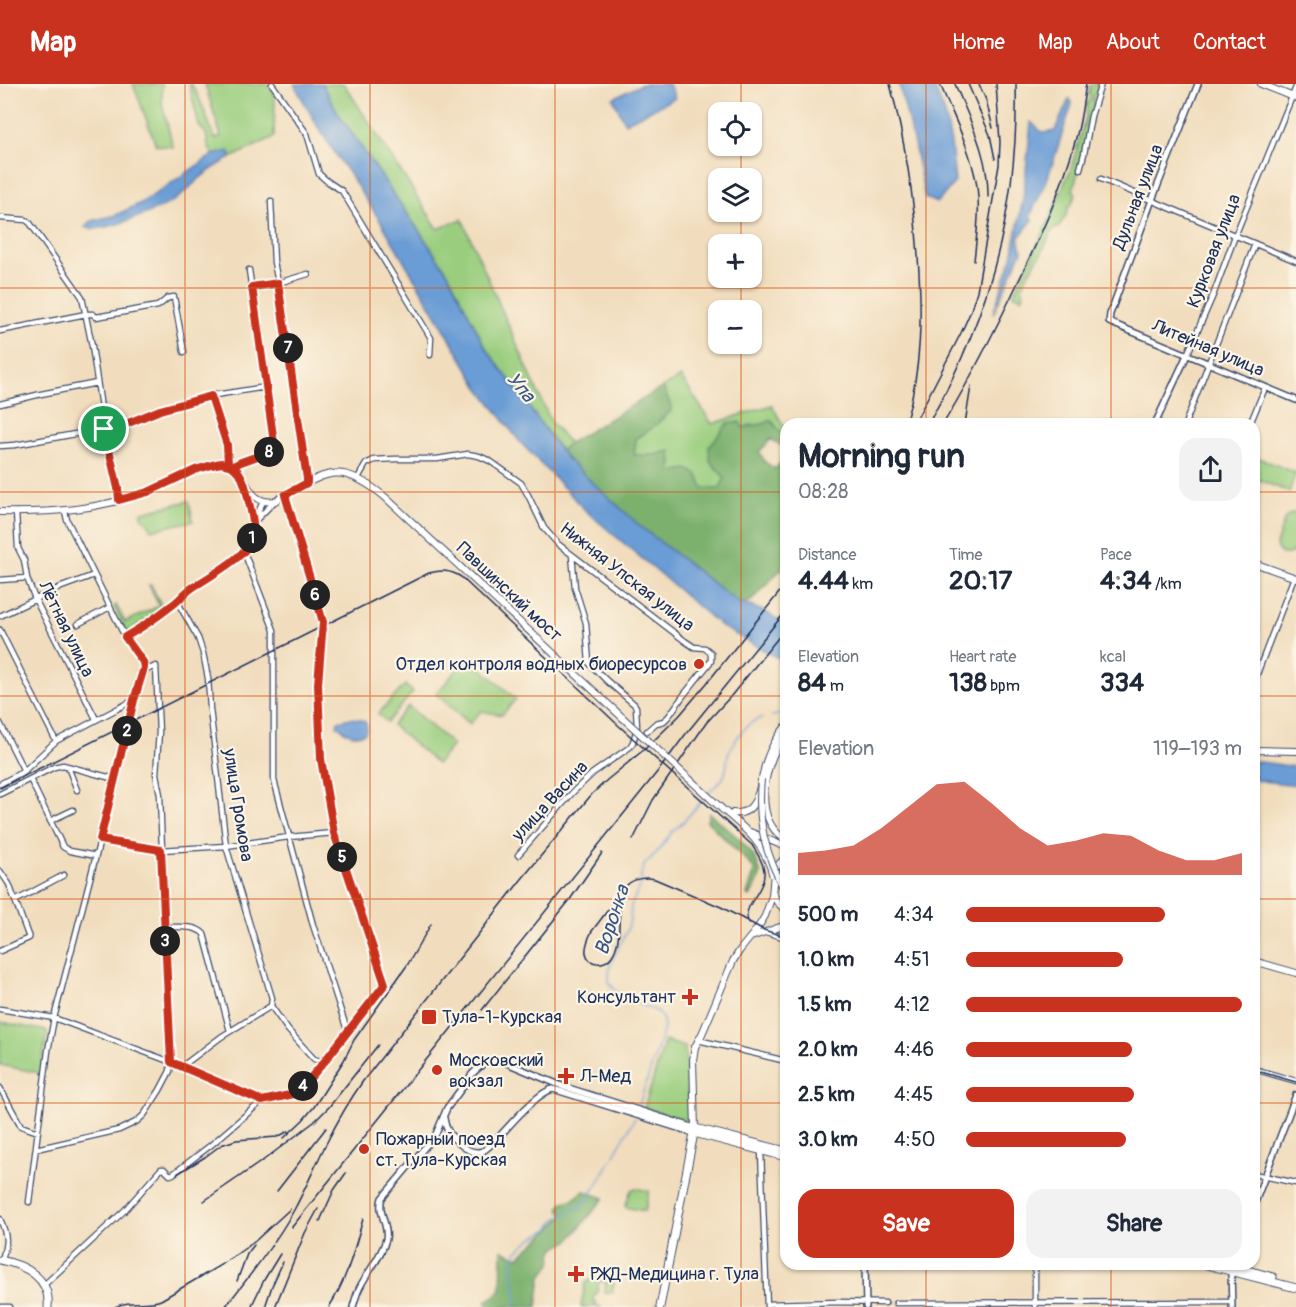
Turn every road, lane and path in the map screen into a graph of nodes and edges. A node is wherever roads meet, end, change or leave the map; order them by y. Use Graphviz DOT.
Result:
graph roads {
  1 [pos="272,84"];
  2 [pos="1101,84"];
  3 [pos="1198,84"];
  4 [pos="1261,84"];
  5 [pos="1296,87"];
  6 [pos="1294,98"];
  7 [pos="1080,170"];
  8 [pos="1101,179"];
  9 [pos="1152,200"];
  10 [pos="271,201"];
  11 [pos="0,218"];
  12 [pos="1235,236"];
  13 [pos="1255,244"];
  14 [pos="1296,261"];
  15 [pos="249,270"];
  16 [pos="308,274"];
  17 [pos="278,283"];
  18 [pos="252,287"];
  19 [pos="86,314"];
  20 [pos="1109,322"];
  21 [pos="0,332"];
  22 [pos="184,352"];
  23 [pos="1187,355"];
  24 [pos="430,356"];
  25 [pos="1209,364"];
  26 [pos="97,383"];
  27 [pos="266,387"];
  28 [pos="1265,388"];
  29 [pos="211,396"];
  30 [pos="1296,400"];
  31 [pos="0,404"];
  32 [pos="1158,418"];
  33 [pos="1187,418"];
  34 [pos="1252,418"];
  35 [pos="104,429"];
  36 [pos="0,446"];
  37 [pos="230,465"];
  38 [pos="358,478"];
  39 [pos="245,483"];
  40 [pos="307,483"];
  41 [pos="285,495"];
  42 [pos="119,500"];
  43 [pos="275,501"];
  44 [pos="263,502"];
  45 [pos="65,511"];
  46 [pos="0,512"];
  47 [pos="16,512"];
  48 [pos="254,524"];
  49 [pos="244,552"];
  50 [pos="572,554"];
  51 [pos="1260,565"];
  52 [pos="93,575"];
  53 [pos="1295,577"];
  54 [pos="27,578"];
  55 [pos="0,580"];
  56 [pos="35,599"];
  57 [pos="177,601"];
  58 [pos="110,607"];
  59 [pos="0,616"];
  60 [pos="78,624"];
  61 [pos="0,630"];
  62 [pos="125,637"];
  63 [pos="1260,667"];
  64 [pos="144,671"];
  65 [pos="134,700"];
  66 [pos="96,719"];
  67 [pos="0,723"];
  68 [pos="647,731"];
  69 [pos="780,734"];
  70 [pos="56,741"];
  71 [pos="780,742"];
  72 [pos="1260,750"];
  73 [pos="1296,751"];
  74 [pos="68,767"];
  75 [pos="24,771"];
  76 [pos="30,779"];
  77 [pos="115,779"];
  78 [pos="761,779"];
  79 [pos="0,784"];
  80 [pos="77,790"];
  81 [pos="0,794"];
  82 [pos="722,809"];
  83 [pos="73,810"];
  84 [pos="734,813"];
  85 [pos="50,820"];
  86 [pos="749,832"];
  87 [pos="334,833"];
  88 [pos="780,836"];
  89 [pos="289,837"];
  90 [pos="100,840"];
  91 [pos="780,845"];
  92 [pos="226,846"];
  93 [pos="161,850"];
  94 [pos="518,855"];
  95 [pos="96,856"];
  96 [pos="780,863"];
  97 [pos="0,871"];
  98 [pos="64,875"];
  99 [pos="773,877"];
  100 [pos="780,880"];
  101 [pos="772,890"];
  102 [pos="15,901"];
  103 [pos="780,905"];
  104 [pos="164,927"];
  105 [pos="780,927"];
  106 [pos="758,928"];
  107 [pos="766,932"];
  108 [pos="780,936"];
  109 [pos="751,937"];
  110 [pos="0,951"];
  111 [pos="1260,963"];
  112 [pos="1296,973"];
  113 [pos="271,1006"];
  114 [pos="0,1009"];
  115 [pos="54,1018"];
  116 [pos="347,1030"];
  117 [pos="230,1031"];
  118 [pos="698,1040"];
  119 [pos="780,1060"];
  120 [pos="171,1062"];
  121 [pos="324,1062"];
  122 [pos="181,1067"];
  123 [pos="1260,1071"];
  124 [pos="545,1079"];
  125 [pos="1296,1081"];
  126 [pos="0,1088"];
  127 [pos="546,1092"];
  128 [pos="1296,1095"];
  129 [pos="262,1101"];
  130 [pos="620,1107"];
  131 [pos="444,1116"];
  132 [pos="694,1131"];
  133 [pos="38,1132"];
  134 [pos="448,1132"];
  135 [pos="436,1134"];
  136 [pos="36,1149"];
  137 [pos="780,1150"];
  138 [pos="761,1151"];
  139 [pos="780,1156"];
  140 [pos="1260,1175"];
  141 [pos="1264,1176"];
  142 [pos="1296,1183"];
  143 [pos="1260,1188"];
  144 [pos="29,1202"];
  145 [pos="0,1219"];
  146 [pos="1,1260"];
  147 [pos="865,1270"];
  148 [pos="1035,1270"];
  149 [pos="1230,1270"];
  150 [pos="1239,1270"];
  151 [pos="1242,1270"];
  152 [pos="1296,1283"];
  153 [pos="44,1285"];
  154 [pos="1296,1288"];
  155 [pos="885,1303"];
  156 [pos="896,1303"];
  157 [pos="1231,1304"];
  158 [pos="866,1305"];
  159 [pos="1035,1305"];
  160 [pos="767,1306"];
  161 [pos="0,1307"];
  162 [pos="10,1307"];
  163 [pos="43,1307"];
  164 [pos="48,1307"];
  165 [pos="353,1307"];
  166 [pos="660,1307"];
  1 -- 24 [label="street"];
  2 -- 7 [label="street"];
  3 -- 9 [label="street, Дульная улица"];
  4 -- 6 [label="main road"];
  5 -- 6 [label="street, Курковая улица"];
  6 -- 12 [label="street, Курковая улица"];
  8 -- 9 [label="street"];
  9 -- 12 [label="street"];
  9 -- 20 [label="street, Дульная улица"];
  10 -- 17 [label="street"];
  11 -- 19 [label="street"];
  12 -- 13 [label="street"];
  12 -- 23 [label="street, Курковая улица"];
  13 -- 14 [label="street"];
  13 -- 25 [label="street"];
  15 -- 18 [label="street"];
  16 -- 17 [label="street"];
  17 -- 18 [label="street"];
  17 -- 40 [label="street"];
  18 -- 27 [label="street"];
  19 -- 21 [label="street"];
  19 -- 22 [label="street"];
  19 -- 26 [label="street"];
  20 -- 23 [label="street, Литейная улица"];
  23 -- 25 [label="street, Литейная улица"];
  23 -- 32 [label="street, Курковая улица"];
  25 -- 28 [label="street, Литейная улица"];
  25 -- 33 [label="street"];
  26 -- 31 [label="street"];
  26 -- 35 [label="street"];
  27 -- 29 [label="street"];
  27 -- 37 [label="street"];
  28 -- 30 [label="street, Литейная улица"];
  28 -- 34 [label="street"];
  29 -- 35 [label="street"];
  29 -- 37 [label="street"];
  35 -- 36 [label="street"];
  35 -- 42 [label="street"];
  37 -- 39 [label="main road"];
  37 -- 42 [label="main road"];
  38 -- 40 [label="main road"];
  38 -- 50 [label="street, Нижняя Упская улица"];
  38 -- 82 [label="main road, Павшинский мост, bridge"];
  39 -- 44 [label="main road"];
  39 -- 48 [label="street"];
  40 -- 41 [label="main road"];
  41 -- 43 [label="main road"];
  41 -- 87 [label="street"];
  42 -- 45 [label="main road"];
  43 -- 44 [label="main road"];
  43 -- 48 [label="street"];
  44 -- 48 [label="street"];
  45 -- 47 [label="main road"];
  45 -- 52 [label="street"];
  46 -- 47 [label="main road"];
  47 -- 54 [label="street, Лётная улица"];
  48 -- 49 [label="street"];
  49 -- 57 [label="street"];
  49 -- 89 [label="street"];
  50 -- 68 [label="street, Нижняя Упская улица"];
  50 -- 94 [label="street, улица Васина"];
  51 -- 53 [label="main road"];
  52 -- 56 [label="street"];
  52 -- 58 [label="street"];
  53 -- 63 [label="street"];
  54 -- 55 [label="street"];
  54 -- 56 [label="street, Лётная улица"];
  56 -- 59 [label="street"];
  56 -- 66 [label="street, Лётная улица"];
  57 -- 62 [label="street"];
  57 -- 92 [label="street, улица Громова"];
  58 -- 60 [label="street"];
  58 -- 62 [label="street"];
  61 -- 70 [label="street"];
  62 -- 64 [label="street"];
  64 -- 65 [label="street"];
  64 -- 93 [label="street"];
  65 -- 66 [label="street"];
  65 -- 77 [label="street"];
  66 -- 70 [label="street"];
  67 -- 75 [label="street"];
  69 -- 78 [label="main road"];
  70 -- 75 [label="street"];
  71 -- 88 [label="main road"];
  72 -- 73 [label="main road"];
  74 -- 76 [label="street"];
  74 -- 77 [label="street"];
  74 -- 80 [label="street"];
  75 -- 79 [label="street"];
  76 -- 81 [label="street"];
  76 -- 85 [label="street"];
  77 -- 90 [label="street"];
  78 -- 84 [label="main road, bridge"];
  78 -- 100 [label="main road, bridge"];
  82 -- 84 [label="street"];
  82 -- 86 [label="main road, Павшинский мост"];
  83 -- 85 [label="street"];
  85 -- 95 [label="street"];
  86 -- 91 [label="main road"];
  86 -- 99 [label="main road"];
  87 -- 89 [label="street"];
  87 -- 116 [label="street"];
  89 -- 92 [label="street"];
  89 -- 116 [label="street"];
  90 -- 93 [label="street"];
  90 -- 95 [label="street"];
  92 -- 93 [label="street"];
  92 -- 113 [label="street, улица Громова"];
  93 -- 104 [label="street"];
  95 -- 115 [label="street"];
  96 -- 99 [label="main road"];
  97 -- 102 [label="street"];
  98 -- 102 [label="street"];
  99 -- 101 [label="main road"];
  101 -- 103 [label="main road"];
  101 -- 106 [label="main road"];
  102 -- 110 [label="street"];
  104 -- 117 [label="street"];
  104 -- 120 [label="street"];
  105 -- 107 [label="main road"];
  106 -- 107 [label="main road"];
  106 -- 109 [label="main road"];
  107 -- 108 [label="street"];
  107 -- 109 [label="main road"];
  109 -- 118 [label="main road"];
  111 -- 112 [label="main road"];
  113 -- 117 [label="street"];
  113 -- 121 [label="street, улица Громова"];
  114 -- 115 [label="street"];
  115 -- 120 [label="street"];
  115 -- 133 [label="street"];
  116 -- 121 [label="street"];
  117 -- 122 [label="street"];
  118 -- 119 [label="street"];
  118 -- 132 [label="main road"];
  120 -- 122 [label="street"];
  120 -- 136 [label="street"];
  121 -- 129 [label="street"];
  122 -- 129 [label="street"];
  123 -- 125 [label="street"];
  124 -- 127 [label="street"];
  124 -- 130 [label="street"];
  124 -- 131 [label="street"];
  126 -- 133 [label="street"];
  127 -- 130 [label="street"];
  127 -- 134 [label="street"];
  128 -- 141 [label="street"];
  129 -- 153 [label="street"];
  130 -- 132 [label="street"];
  131 -- 134 [label="street"];
  131 -- 135 [label="street"];
  132 -- 137 [label="main road"];
  132 -- 138 [label="main road"];
  132 -- 166 [label="main road"];
  133 -- 136 [label="street"];
  134 -- 135 [label="street"];
  135 -- 165 [label="street"];
  136 -- 144 [label="street"];
  138 -- 139 [label="main road"];
  138 -- 160 [label="street"];
  140 -- 141 [label="street"];
  141 -- 142 [label="street"];
  141 -- 143 [label="street"];
  145 -- 146 [label="street"];
  146 -- 153 [label="main road"];
  147 -- 158 [label="street"];
  148 -- 159 [label="street"];
  149 -- 157 [label="street"];
  150 -- 154 [label="main road"];
  151 -- 152 [label="main road"];
  153 -- 164 [label="main road"];
  155 -- 158 [label="street"];
  156 -- 159 [label="street"];
  157 -- 159 [label="street"];
  158 -- 160 [label="street"];
  161 -- 162 [label="street"];
  163 -- 164 [label="street"];
}
